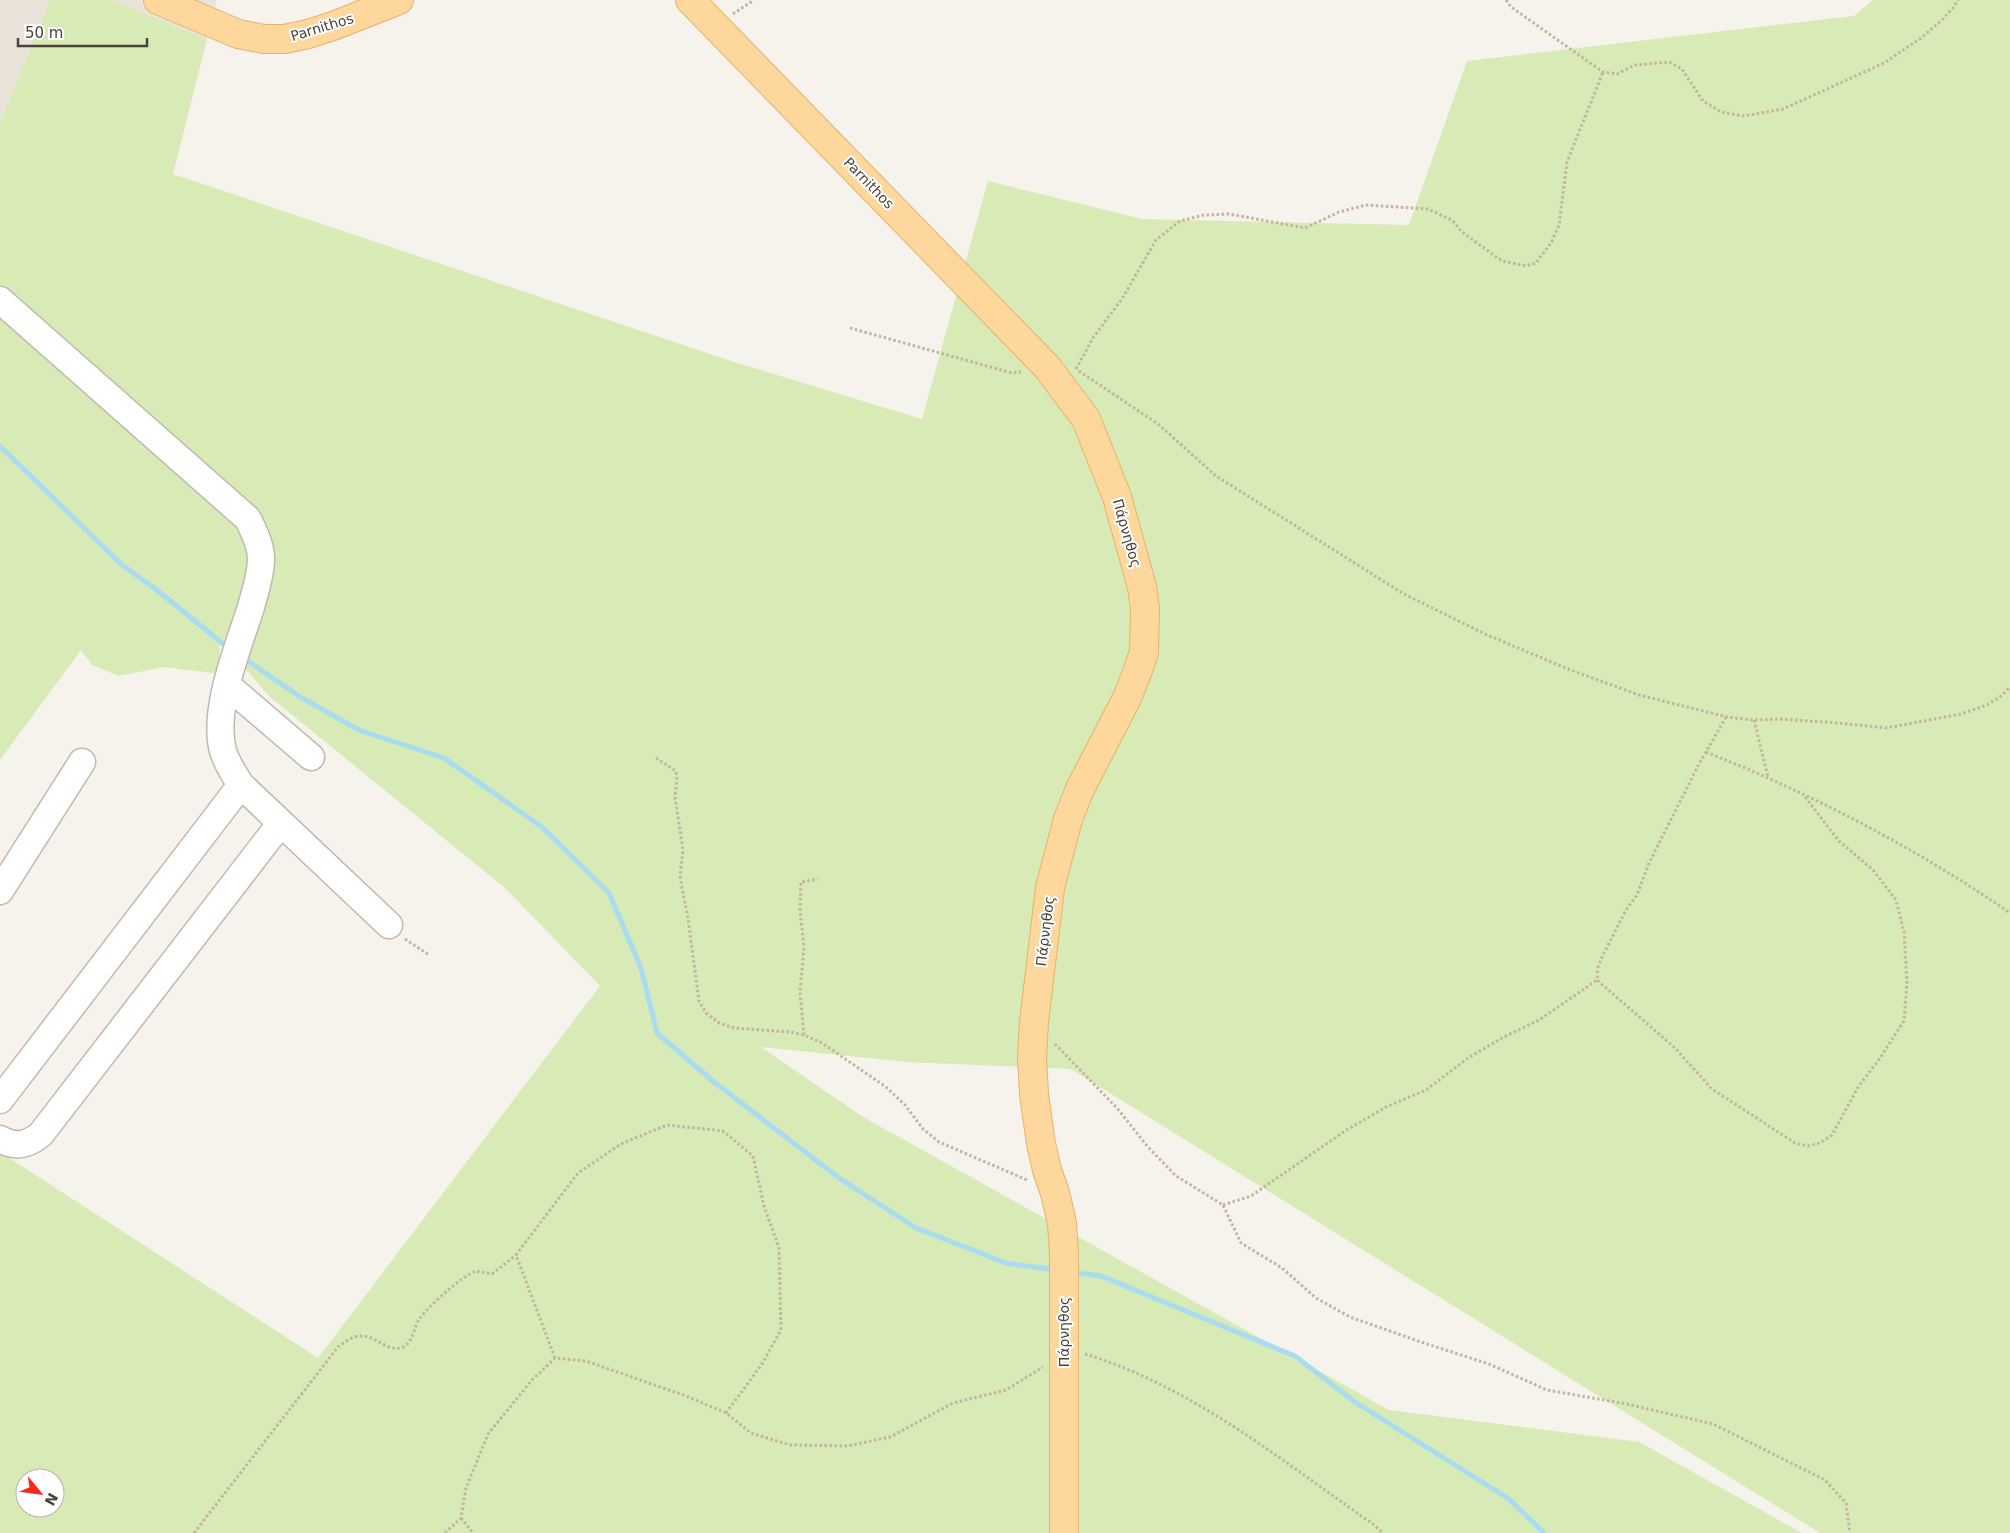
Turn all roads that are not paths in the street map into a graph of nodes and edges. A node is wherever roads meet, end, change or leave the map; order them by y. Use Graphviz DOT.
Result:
graph roads {
  1 [pos="158,0"];
  2 [pos="399,0"];
  3 [pos="690,0"];
  4 [pos="0,300"];
  5 [pos="1047,367"];
  6 [pos="227,685"];
  7 [pos="311,757"];
  8 [pos="82,762"];
  9 [pos="241,785"];
  10 [pos="280,824"];
  11 [pos="0,891"];
  12 [pos="390,925"];
  13 [pos="0,1100"];
  14 [pos="0,1140"];
  15 [pos="1064,1533"];
  1 -- 2 [label="main road, Parnithos"];
  3 -- 5 [label="main road, Parnithos"];
  4 -- 6 [label="street"];
  5 -- 15 [label="main road, Πάρνηθος"];
  6 -- 7 [label="street"];
  6 -- 9 [label="street"];
  8 -- 11 [label="street"];
  9 -- 10 [label="street"];
  9 -- 13 [label="street"];
  10 -- 12 [label="street"];
  10 -- 14 [label="street"];
}
